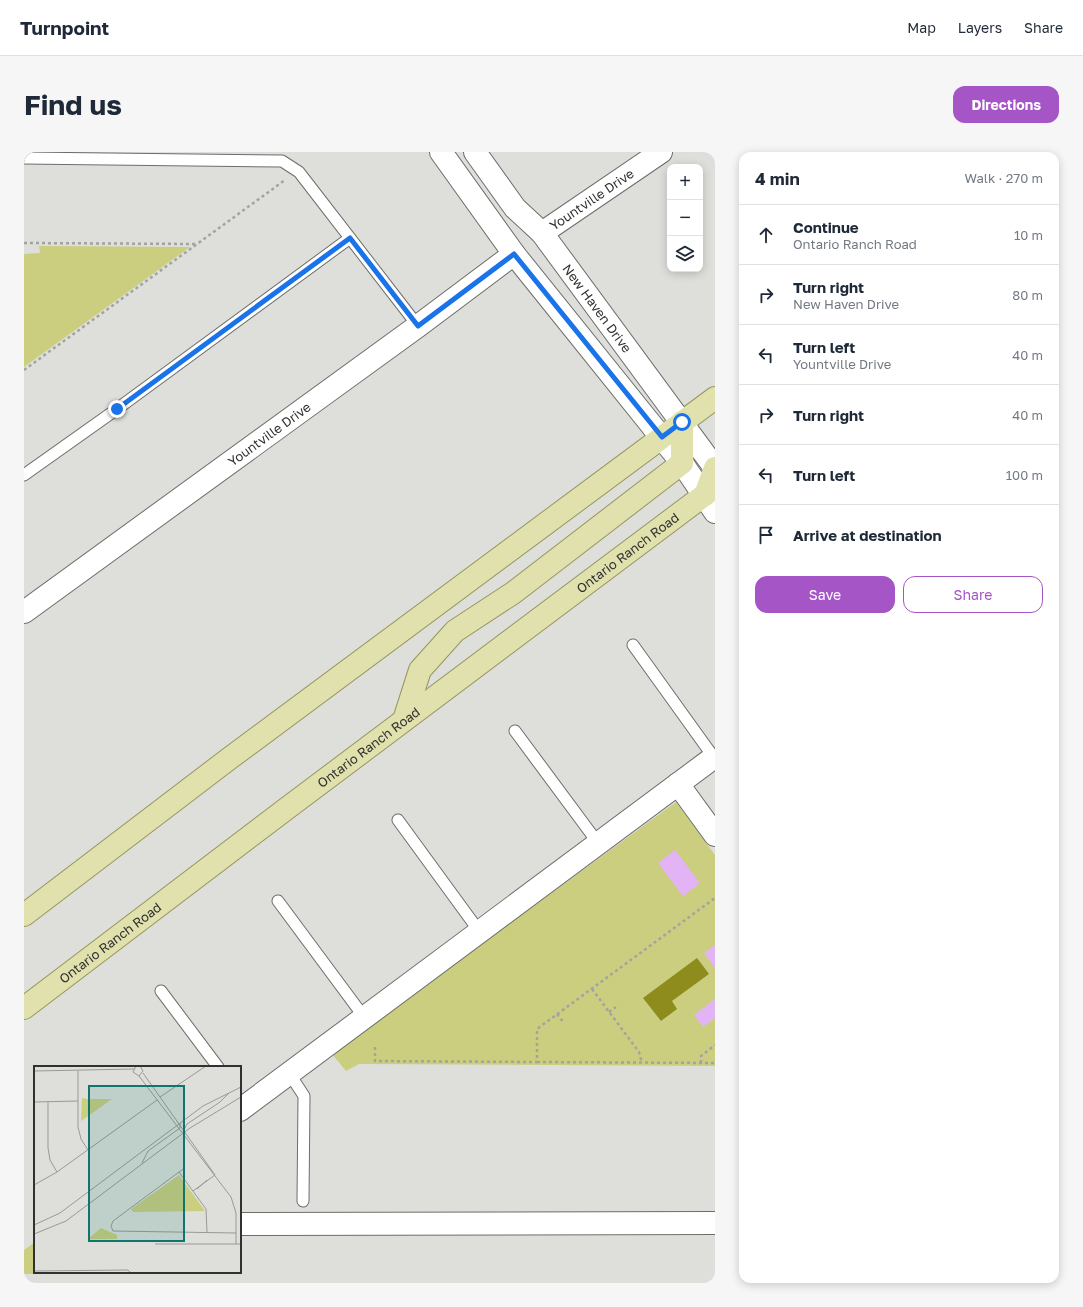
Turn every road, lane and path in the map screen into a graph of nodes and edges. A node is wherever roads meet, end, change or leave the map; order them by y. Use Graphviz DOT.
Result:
graph roads {
  1 [pos="441,152"];
  2 [pos="475,152"];
  3 [pos="658,153"];
  4 [pos="24,158"];
  5 [pos="290,176"];
  6 [pos="542,233"];
  7 [pos="350,238"];
  8 [pos="24,243"];
  9 [pos="197,244"];
  10 [pos="514,254"];
  11 [pos="418,326"];
  12 [pos="24,370"];
  13 [pos="715,398"];
  14 [pos="682,422"];
  15 [pos="662,437"];
  16 [pos="682,463"];
  17 [pos="715,468"];
  18 [pos="24,475"];
  19 [pos="712,498"];
  20 [pos="24,612"];
  21 [pos="633,645"];
  22 [pos="404,720"];
  23 [pos="515,731"];
  24 [pos="709,761"];
  25 [pos="678,784"];
  26 [pos="398,820"];
  27 [pos="715,835"];
  28 [pos="598,843"];
  29 [pos="715,898"];
  30 [pos="278,901"];
  31 [pos="24,915"];
  32 [pos="480,931"];
  33 [pos="592,988"];
  34 [pos="162,991"];
  35 [pos="616,1007"];
  36 [pos="24,1008"];
  37 [pos="609,1012"];
  38 [pos="557,1014"];
  39 [pos="364,1017"];
  40 [pos="564,1023"];
  41 [pos="715,1045"];
  42 [pos="375,1047"];
  43 [pos="538,1062"];
  44 [pos="642,1063"];
  45 [pos="701,1063"];
  46 [pos="715,1063"];
  47 [pos="217,1066"];
  48 [pos="289,1073"];
  49 [pos="242,1104"];
  50 [pos="303,1201"];
  51 [pos="715,1223"];
  52 [pos="241,1224"];
  1 -- 10 [label="street"];
  2 -- 6 [label="street, New Haven Drive"];
  3 -- 6 [label="street, Yountville Drive"];
  4 -- 7 [label="lane"];
  5 -- 9 [label="path"];
  6 -- 14 [label="street, New Haven Drive"];
  7 -- 11 [label="lane"];
  7 -- 18 [label="lane"];
  8 -- 9 [label="path"];
  9 -- 12 [label="path"];
  10 -- 11 [label="street, Yountville Drive"];
  10 -- 15 [label="street"];
  11 -- 20 [label="street, Yountville Drive"];
  13 -- 14 [label="main road"];
  14 -- 15 [label="main road"];
  14 -- 16 [label="main road"];
  14 -- 17 [label="street, New Haven Drive"];
  15 -- 16 [label="street"];
  15 -- 31 [label="main road"];
  16 -- 19 [label="street"];
  16 -- 22 [label="main road"];
  17 -- 19 [label="main road"];
  19 -- 22 [label="main road, Ontario Ranch Road"];
  21 -- 24 [label="lane"];
  22 -- 36 [label="main road, Ontario Ranch Road"];
  23 -- 28 [label="lane"];
  24 -- 25 [label="street"];
  25 -- 27 [label="street"];
  25 -- 28 [label="street"];
  26 -- 32 [label="lane"];
  28 -- 32 [label="street"];
  29 -- 33 [label="path"];
  30 -- 39 [label="lane"];
  32 -- 39 [label="street"];
  33 -- 37 [label="path"];
  33 -- 38 [label="path"];
  34 -- 47 [label="lane"];
  35 -- 37 [label="path"];
  37 -- 44 [label="path"];
  38 -- 40 [label="path"];
  38 -- 43 [label="path"];
  39 -- 48 [label="street"];
  41 -- 45 [label="path"];
  42 -- 43 [label="path"];
  43 -- 44 [label="path"];
  44 -- 45 [label="path"];
  45 -- 46 [label="path"];
  48 -- 49 [label="street"];
  48 -- 50 [label="lane"];
  51 -- 52 [label="street"];
}
